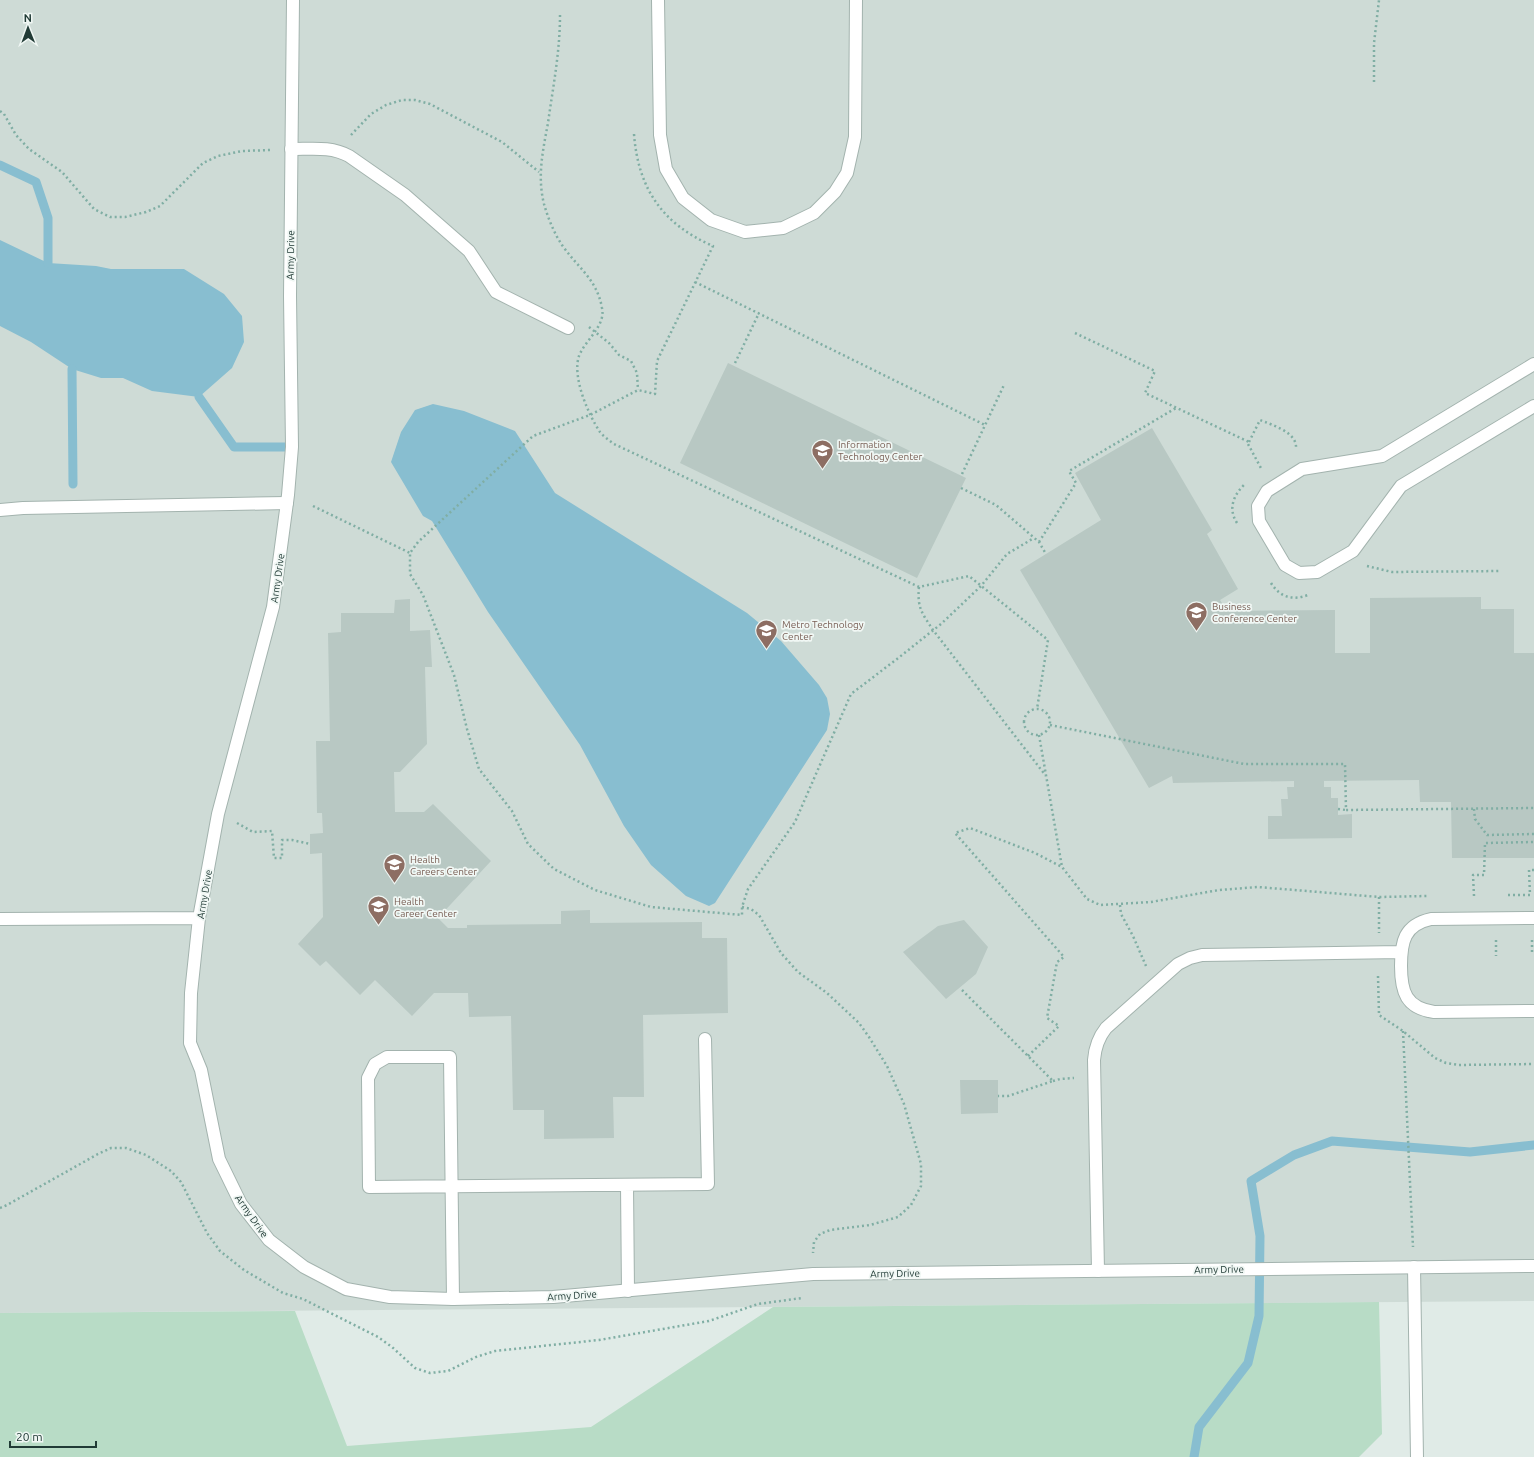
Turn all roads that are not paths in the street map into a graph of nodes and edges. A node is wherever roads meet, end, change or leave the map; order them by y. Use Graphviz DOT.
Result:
graph roads {
  1 [pos="293,0"];
  2 [pos="658,0"];
  3 [pos="856,0"];
  4 [pos="292,149"];
  5 [pos="568,328"];
  6 [pos="1534,364"];
  7 [pos="1534,406"];
  8 [pos="287,503"];
  9 [pos="0,510"];
  10 [pos="199,918"];
  11 [pos="1534,918"];
  12 [pos="0,919"];
  13 [pos="1401,952"];
  14 [pos="1534,1011"];
  15 [pos="705,1039"];
  16 [pos="627,1185"];
  17 [pos="452,1186"];
  18 [pos="1534,1266"];
  19 [pos="1414,1267"];
  20 [pos="1098,1271"];
  21 [pos="628,1291"];
  22 [pos="453,1299"];
  23 [pos="1417,1457"];
  1 -- 4 [label="street, Army Drive"];
  2 -- 3 [label="street"];
  4 -- 5 [label="street"];
  4 -- 8 [label="street, Army Drive"];
  6 -- 7 [label="street"];
  8 -- 9 [label="street"];
  8 -- 10 [label="street, Army Drive"];
  10 -- 12 [label="street"];
  10 -- 22 [label="street, Army Drive"];
  11 -- 13 [label="street"];
  13 -- 14 [label="street"];
  13 -- 20 [label="street"];
  15 -- 16 [label="street"];
  16 -- 17 [label="street"];
  16 -- 21 [label="street"];
  17 -- 17 [label="street"];
  17 -- 22 [label="street"];
  18 -- 19 [label="street, Army Drive"];
  19 -- 20 [label="street, Army Drive"];
  19 -- 23 [label="street"];
  20 -- 21 [label="street, Army Drive"];
  21 -- 22 [label="street, Army Drive"];
}
